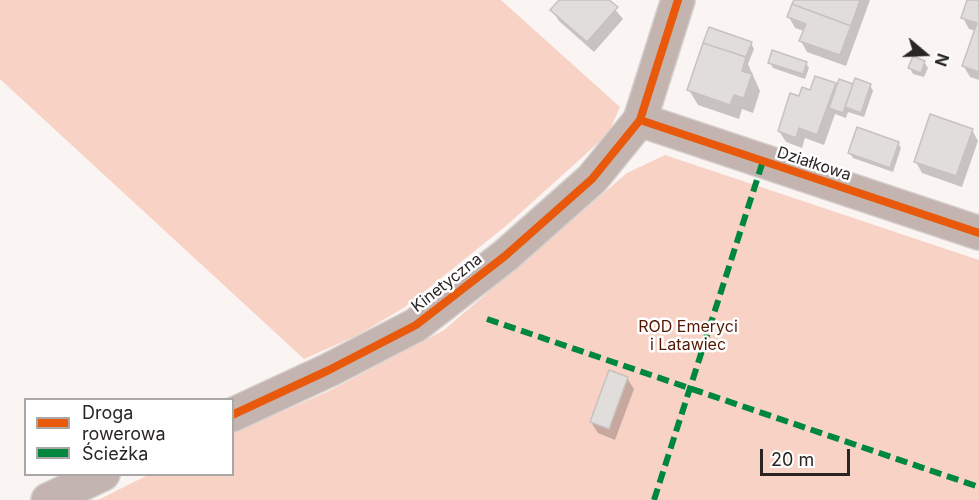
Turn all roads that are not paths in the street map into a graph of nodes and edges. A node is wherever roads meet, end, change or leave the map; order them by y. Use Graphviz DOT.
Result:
graph roads {
  1 [pos="678,0"];
  2 [pos="640,120"];
  3 [pos="977,227"];
  4 [pos="234,413"];
  5 [pos="99,476"];
  6 [pos="48,500"];
  1 -- 2 [label="street"];
  2 -- 3 [label="street, Działkowa"];
  2 -- 4 [label="street, Kinetyczna"];
  5 -- 6 [label="street"];
}
